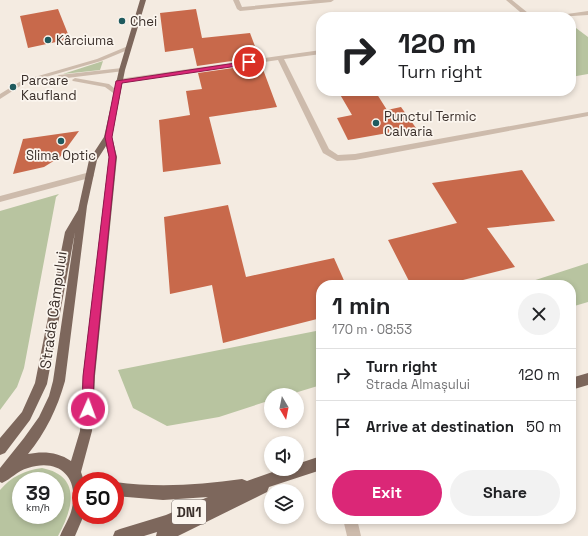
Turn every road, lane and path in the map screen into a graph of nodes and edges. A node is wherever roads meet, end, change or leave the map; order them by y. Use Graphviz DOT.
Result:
graph roads {
  1 [pos="143,0"];
  2 [pos="236,0"];
  3 [pos="331,0"];
  4 [pos="509,0"];
  5 [pos="524,12"];
  6 [pos="588,13"];
  7 [pos="576,15"];
  8 [pos="128,48"];
  9 [pos="316,53"];
  10 [pos="280,58"];
  11 [pos="122,70"];
  12 [pos="35,79"];
  13 [pos="119,81"];
  14 [pos="116,93"];
  15 [pos="0,97"];
  16 [pos="588,114"];
  17 [pos="108,137"];
  18 [pos="90,175"];
  19 [pos="0,199"];
  20 [pos="83,206"];
  21 [pos="588,379"];
  22 [pos="576,383"];
  23 [pos="0,448"];
  24 [pos="316,465"];
  25 [pos="304,468"];
  26 [pos="72,472"];
  27 [pos="79,472"];
  28 [pos="281,476"];
  29 [pos="285,476"];
  30 [pos="1,477"];
  31 [pos="256,484"];
  32 [pos="124,491"];
  33 [pos="74,524"];
  34 [pos="351,524"];
  35 [pos="68,536"];
  36 [pos="120,536"];
  37 [pos="163,536"];
  38 [pos="354,536"];
  1 -- 8 [label="main road, Strada Câmpului"];
  2 -- 3 [label="street"];
  4 -- 5 [label="street"];
  6 -- 7 [label="street"];
  8 -- 11 [label="main road, Strada Câmpului"];
  8 -- 12 [label="street"];
  9 -- 10 [label="street"];
  10 -- 13 [label="street"];
  10 -- 16 [label="street"];
  11 -- 12 [label="street"];
  11 -- 13 [label="main road, Strada Câmpului"];
  12 -- 14 [label="street"];
  12 -- 15 [label="street"];
  13 -- 14 [label="main road, Strada Câmpului"];
  14 -- 17 [label="main road, Strada Câmpului"];
  17 -- 18 [label="main road, Strada Câmpului"];
  17 -- 27 [label="main road, Strada Câmpului"];
  18 -- 19 [label="street"];
  18 -- 20 [label="main road, Strada Câmpului"];
  20 -- 23 [label="main road"];
  20 -- 30 [label="main road, Strada Câmpului"];
  21 -- 22 [label="main road"];
  24 -- 25 [label="main road, DN1"];
  26 -- 30 [label="main road"];
  28 -- 31 [label="main road, DN1"];
  29 -- 37 [label="main road"];
  31 -- 32 [label="main road, DN1"];
  31 -- 36 [label="main road, DN1"];
  33 -- 35 [label="main road"];
  34 -- 38 [label="street"];
}
